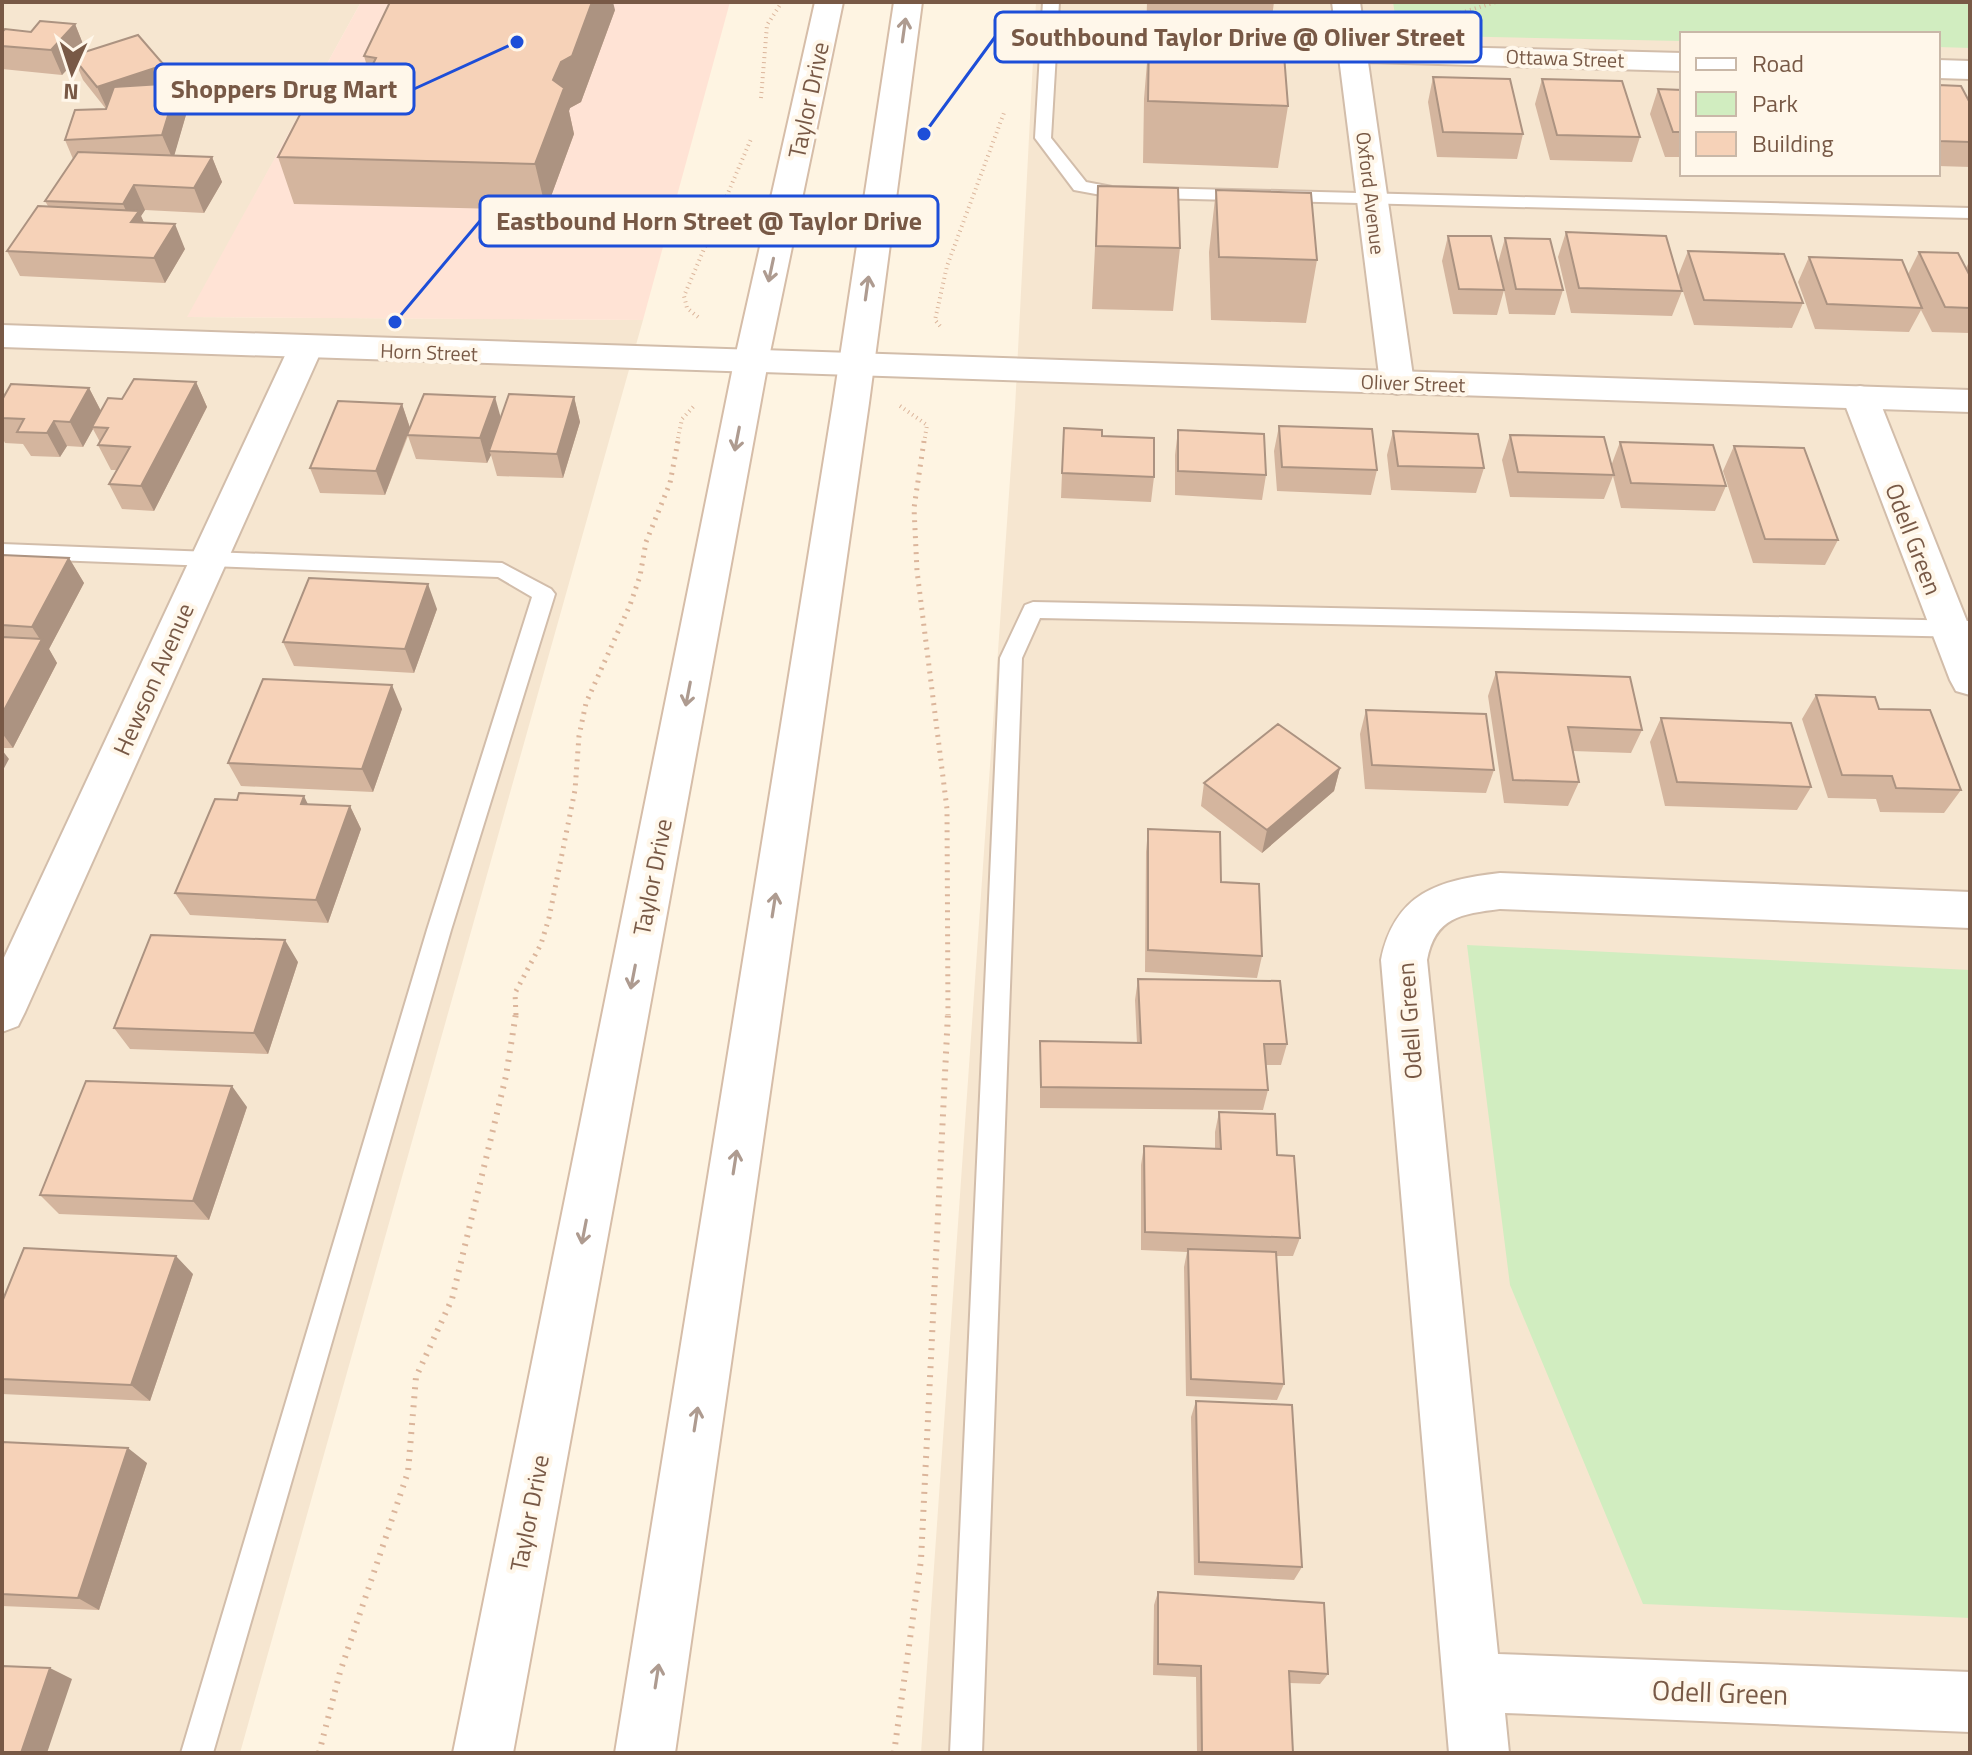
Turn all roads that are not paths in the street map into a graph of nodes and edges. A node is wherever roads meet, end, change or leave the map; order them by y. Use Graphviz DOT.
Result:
graph roads {
  1 [pos="829,2"];
  2 [pos="908,2"];
  3 [pos="1051,2"];
  4 [pos="1346,2"];
  5 [pos="1353,53"];
  6 [pos="1680,62"];
  7 [pos="1940,69"];
  8 [pos="1970,70"];
  9 [pos="1371,198"];
  10 [pos="1970,213"];
  11 [pos="2,336"];
  12 [pos="306,347"];
  13 [pos="751,362"];
  14 [pos="856,365"];
  15 [pos="1397,383"];
  16 [pos="1860,397"];
  17 [pos="1970,401"];
  18 [pos="2,551"];
  19 [pos="209,557"];
  20 [pos="1959,629"];
  21 [pos="1970,680"];
  22 [pos="1970,910"];
  23 [pos="2,1012"];
  24 [pos="1470,1682"];
  25 [pos="1970,1702"];
  26 [pos="197,1753"];
  27 [pos="483,1753"];
  28 [pos="645,1753"];
  29 [pos="966,1753"];
  30 [pos="1479,1753"];
  1 -- 13 [label="street, Taylor Drive, one-way"];
  14 -- 2 [label="street, one-way"];
  3 -- 9 [label="lane"];
  4 -- 5 [label="street, Oxford Avenue"];
  5 -- 6 [label="street, Ottawa Street"];
  5 -- 9 [label="street, Oxford Avenue"];
  7 -- 8 [label="street"];
  9 -- 10 [label="lane"];
  9 -- 15 [label="street, Oxford Avenue"];
  11 -- 12 [label="street, Horn Street"];
  12 -- 13 [label="street, Horn Street"];
  12 -- 19 [label="street, Hewson Avenue"];
  13 -- 14 [label="street, Horn Street"];
  13 -- 27 [label="street, Taylor Drive, one-way"];
  14 -- 15 [label="street, Oliver Street"];
  28 -- 14 [label="street, one-way"];
  15 -- 16 [label="street, Oliver Street"];
  16 -- 17 [label="street, Oliver Street"];
  16 -- 20 [label="street, Odell Green"];
  18 -- 19 [label="lane"];
  19 -- 23 [label="street, Hewson Avenue"];
  19 -- 26 [label="lane"];
  20 -- 21 [label="street, Odell Green"];
  20 -- 29 [label="lane"];
  22 -- 24 [label="street, Odell Green"];
  24 -- 25 [label="street, Odell Green"];
  24 -- 30 [label="street, Odell Green"];
}
